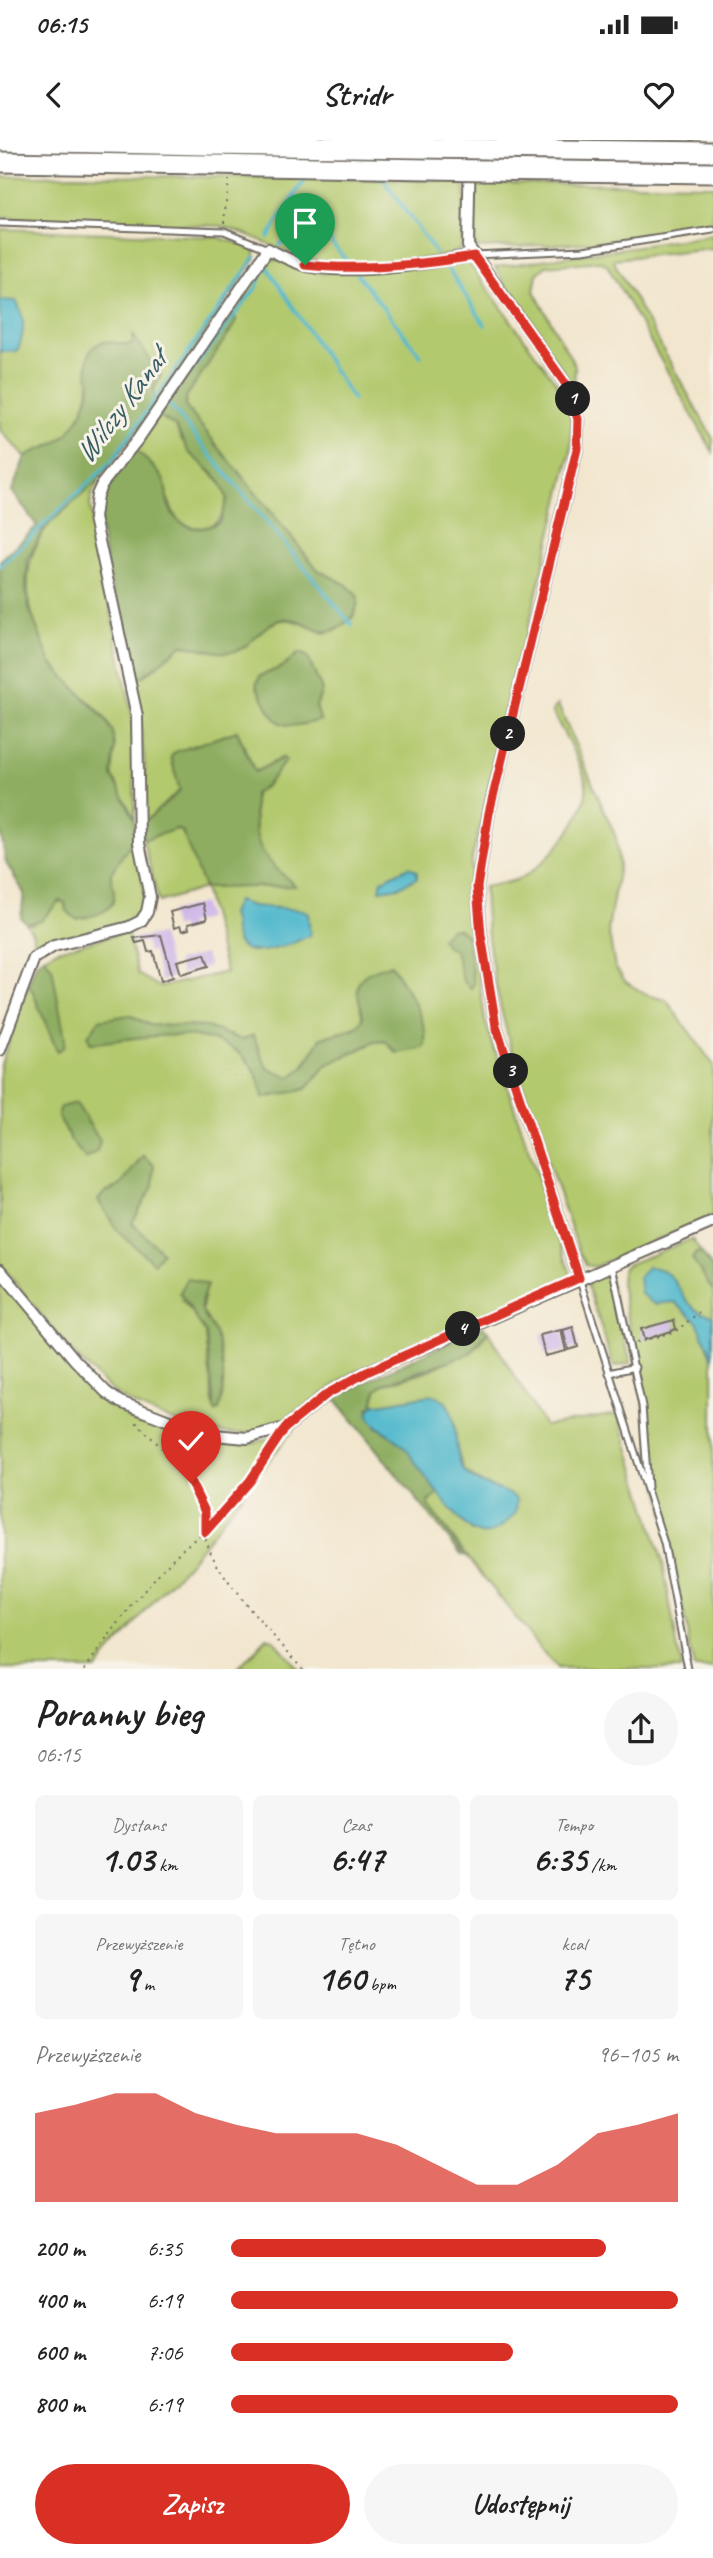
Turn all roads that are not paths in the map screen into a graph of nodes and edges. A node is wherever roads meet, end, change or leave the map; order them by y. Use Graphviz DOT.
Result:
graph roads {
  1 [pos="0,141"];
  2 [pos="478,144"];
  3 [pos="713,152"];
  4 [pos="0,162"];
  5 [pos="713,173"];
  6 [pos="0,223"];
  7 [pos="713,230"];
  8 [pos="268,249"];
  9 [pos="474,256"];
  10 [pos="0,1050"];
  11 [pos="713,1222"];
  12 [pos="612,1266"];
  13 [pos="1,1272"];
  14 [pos="579,1278"];
  15 [pos="635,1367"];
  16 [pos="609,1373"];
  17 [pos="648,1493"];
  18 [pos="688,1669"];
  1 -- 2 [label="highway, bridge"];
  2 -- 3 [label="highway"];
  2 -- 9 [label="street"];
  4 -- 5 [label="highway, bridge"];
  6 -- 8 [label="lane"];
  7 -- 9 [label="lane"];
  8 -- 9 [label="street"];
  8 -- 10 [label="street"];
  9 -- 14 [label="street"];
  11 -- 12 [label="street"];
  12 -- 14 [label="street"];
  12 -- 15 [label="lane"];
  13 -- 14 [label="street"];
  14 -- 16 [label="lane"];
  15 -- 16 [label="lane"];
  15 -- 17 [label="lane"];
  16 -- 17 [label="lane"];
  17 -- 18 [label="lane"];
}
